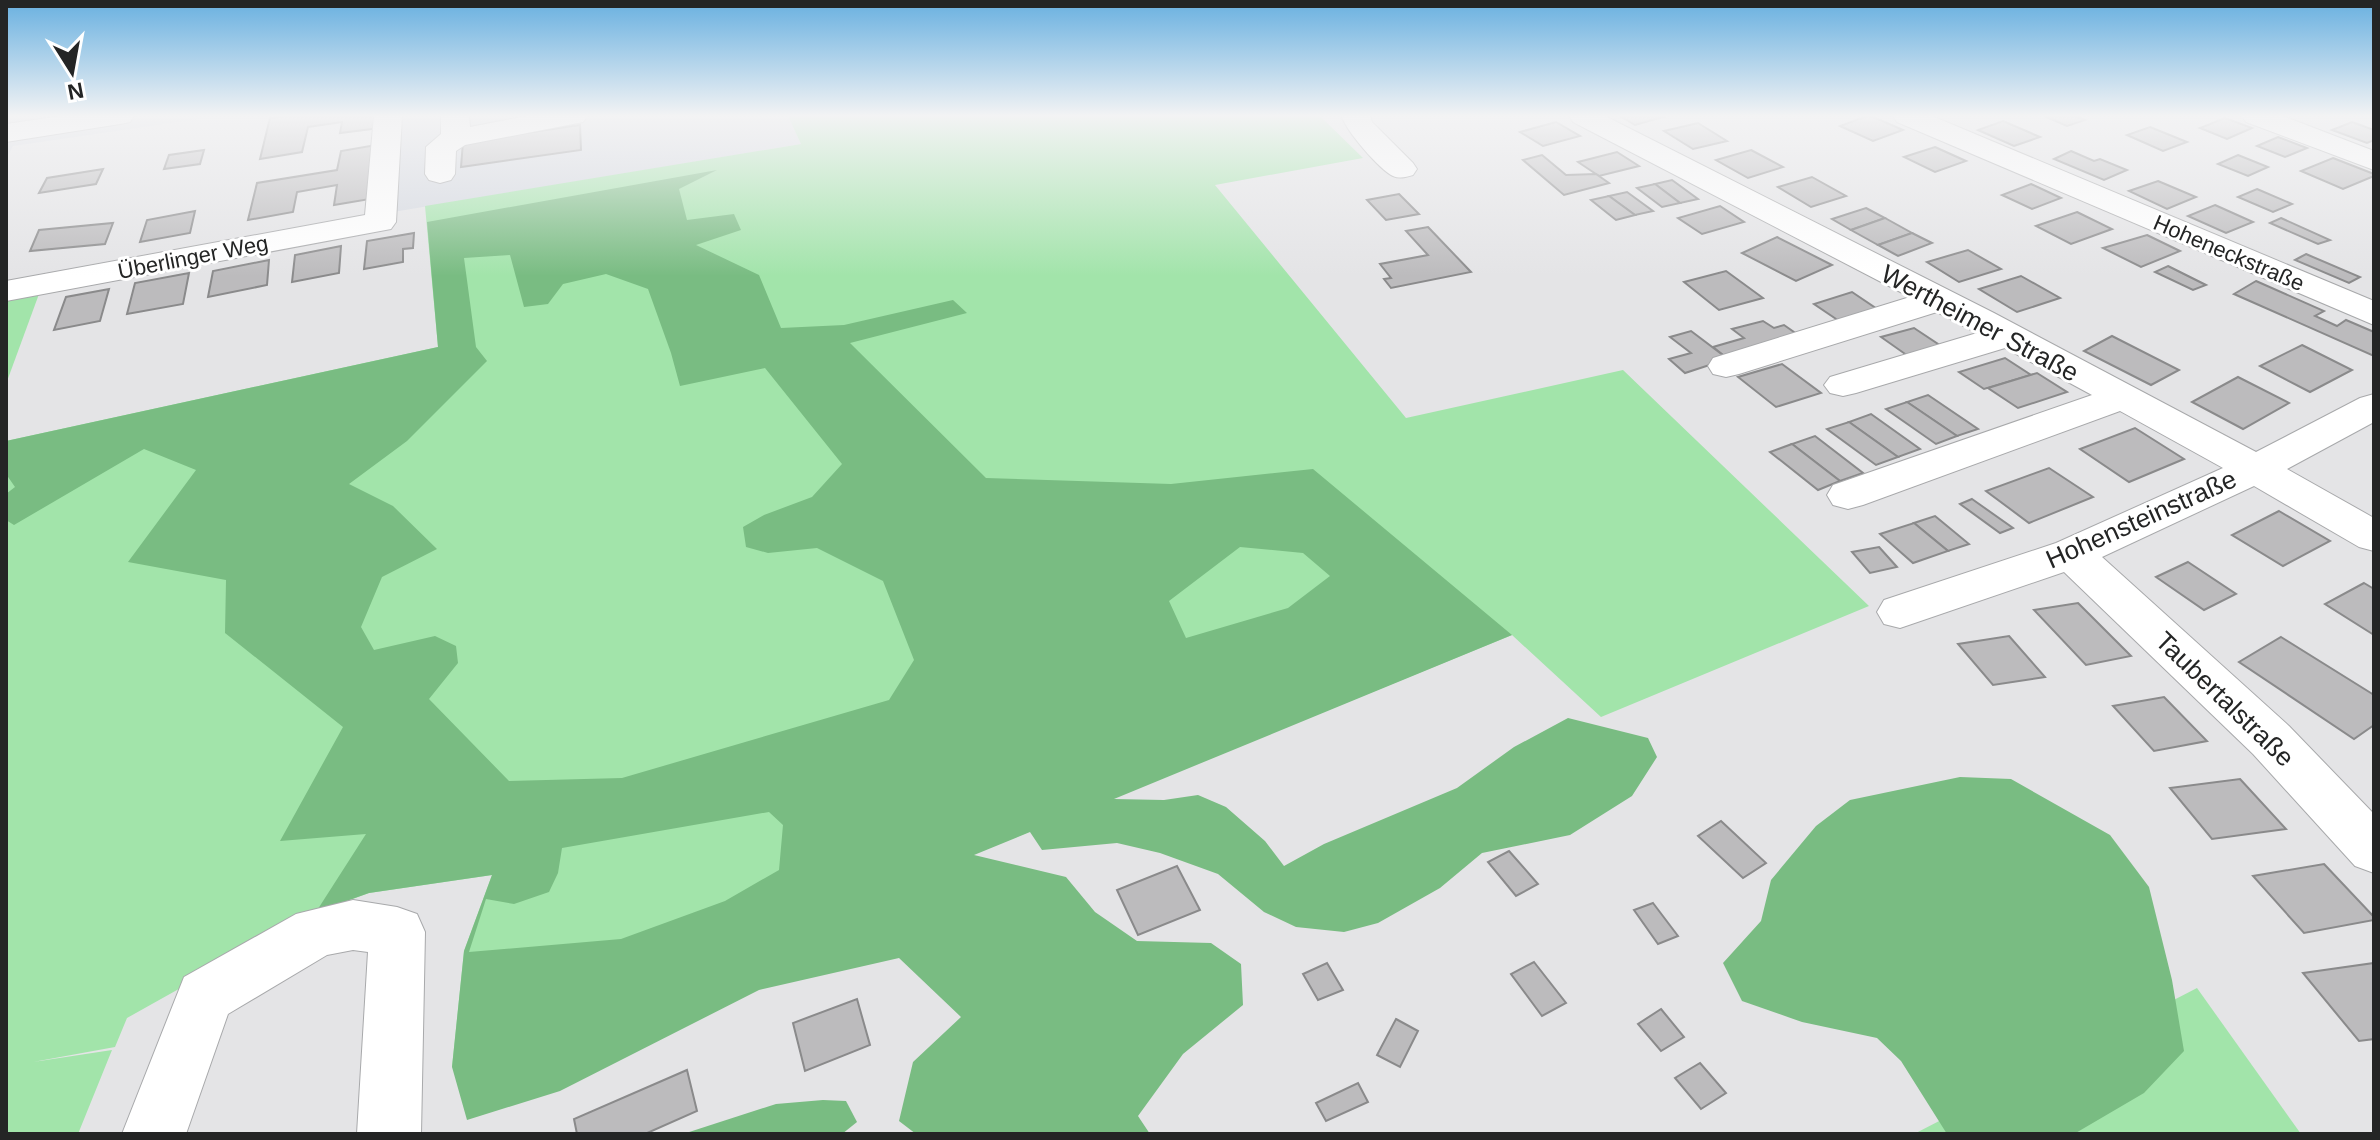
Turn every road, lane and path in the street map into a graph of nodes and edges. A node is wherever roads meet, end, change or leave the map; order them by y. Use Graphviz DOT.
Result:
graph roads {
  1 [pos="384,169"];
  2 [pos="440,169"];
  3 [pos="1686,169"];
  4 [pos="2032,169"];
  5 [pos="440,174"];
  6 [pos="6,291"];
  7 [pos="1938,300"];
  8 [pos="2374,314"];
  9 [pos="2005,336"];
  10 [pos="1726,366"];
  11 [pos="1843,385"];
  12 [pos="2122,397"];
  13 [pos="2374,406"];
  14 [pos="2256,469"];
  15 [pos="1848,495"];
  16 [pos="2374,537"];
  17 [pos="2071,554"];
  18 [pos="1900,612"];
  19 [pos="2374,850"];
  20 [pos="154,1134"];
  21 [pos="389,1134"];
  1 -- 6 [label="street, Überlinger Weg"];
  2 -- 5 [label="street"];
  3 -- 7 [label="street, Wertheimer Straße"];
  4 -- 8 [label="street, Hoheneckstraße"];
  7 -- 9 [label="street, Wertheimer Straße"];
  7 -- 10 [label="street"];
  9 -- 11 [label="street"];
  9 -- 12 [label="street, Wertheimer Straße"];
  12 -- 14 [label="street, Wertheimer Straße"];
  12 -- 15 [label="street"];
  13 -- 14 [label="street, Hohensteinstraße"];
  14 -- 16 [label="street, Wertheimer Straße"];
  14 -- 17 [label="street, Hohensteinstraße"];
  17 -- 18 [label="street, Hohensteinstraße"];
  17 -- 19 [label="street, Taubertalstraße"];
  20 -- 21 [label="street"];
}
